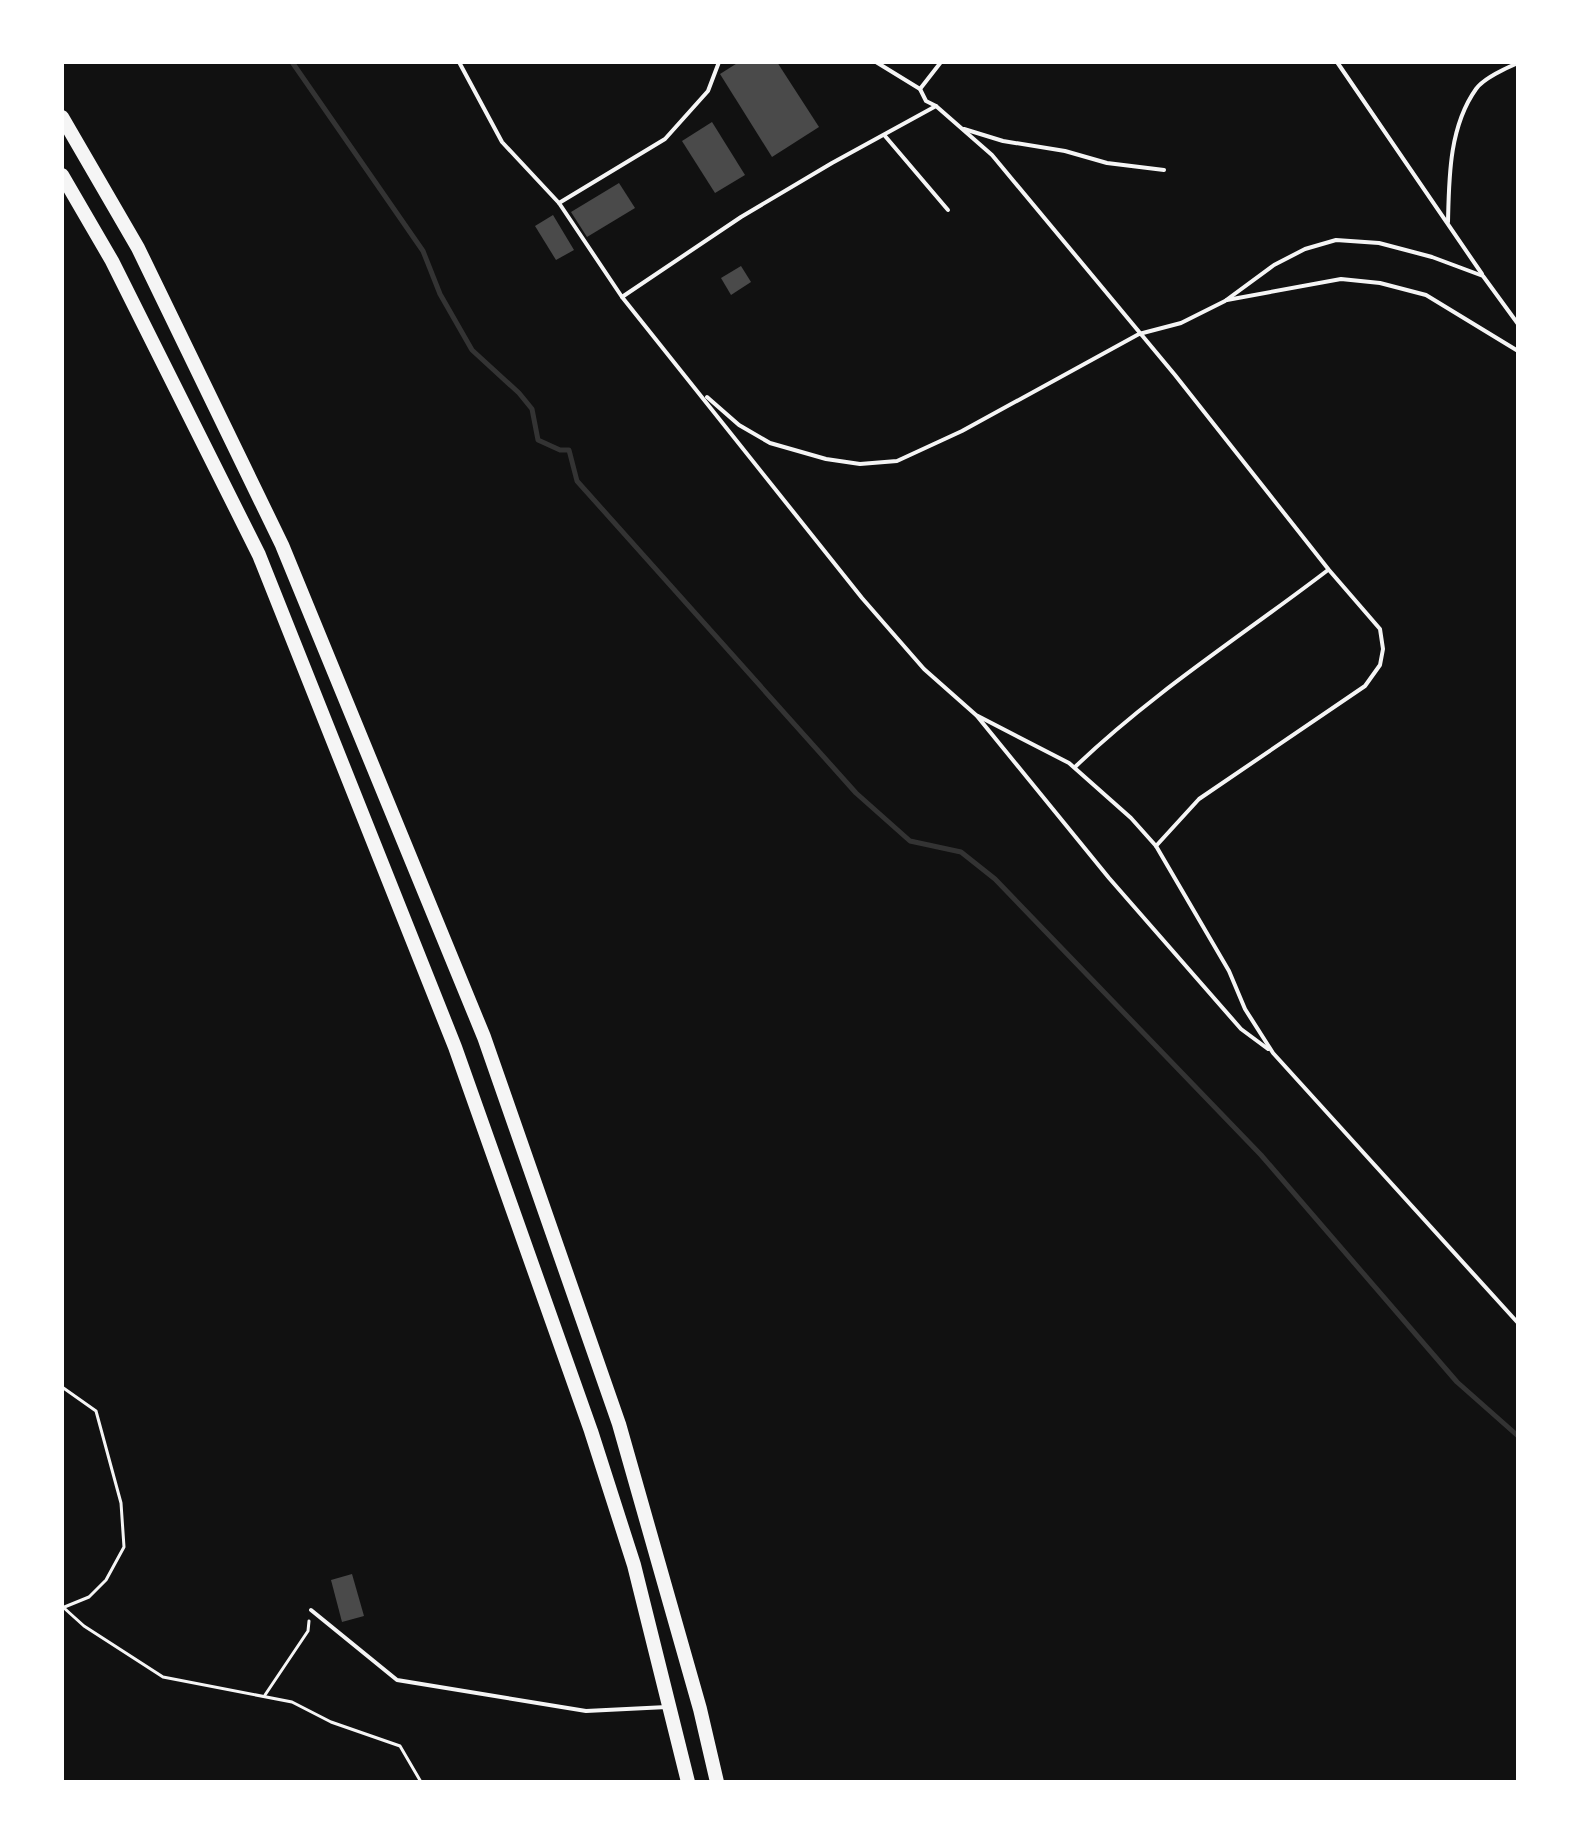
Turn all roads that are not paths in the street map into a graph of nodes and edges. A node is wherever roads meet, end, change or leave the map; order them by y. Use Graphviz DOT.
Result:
graph roads {
  1 [pos="459,62"];
  2 [pos="719,62"];
  3 [pos="876,62"];
  4 [pos="941,62"];
  5 [pos="1337,62"];
  6 [pos="1518,63"];
  7 [pos="920,89"];
  8 [pos="936,106"];
  9 [pos="62,117"];
  10 [pos="962,128"];
  11 [pos="885,136"];
  12 [pos="1164,170"];
  13 [pos="62,175"];
  14 [pos="559,203"];
  15 [pos="948,210"];
  16 [pos="1448,224"];
  17 [pos="1483,276"];
  18 [pos="622,297"];
  19 [pos="1225,301"];
  20 [pos="1518,324"];
  21 [pos="1139,334"];
  22 [pos="1518,351"];
  23 [pos="698,389"];
  24 [pos="1329,570"];
  25 [pos="976,715"];
  26 [pos="1075,767"];
  27 [pos="1156,846"];
  28 [pos="1273,1053"];
  29 [pos="1518,1323"];
  30 [pos="311,1610"];
  31 [pos="670,1707"];
  32 [pos="688,1782"];
  33 [pos="717,1782"];
  1 -- 14 [label="lane"];
  2 -- 14 [label="lane"];
  3 -- 7 [label="lane"];
  4 -- 7 [label="lane"];
  5 -- 16 [label="lane"];
  6 -- 16 [label="lane"];
  7 -- 8 [label="lane"];
  8 -- 10 [label="lane"];
  8 -- 11 [label="lane"];
  9 -- 33 [label="highway"];
  10 -- 12 [label="lane"];
  10 -- 21 [label="lane"];
  11 -- 15 [label="lane"];
  11 -- 18 [label="lane"];
  13 -- 31 [label="highway"];
  14 -- 18 [label="lane"];
  16 -- 17 [label="lane"];
  17 -- 19 [label="lane"];
  17 -- 20 [label="lane"];
  18 -- 23 [label="lane"];
  19 -- 21 [label="lane"];
  19 -- 22 [label="lane"];
  21 -- 23 [label="lane"];
  21 -- 24 [label="lane"];
  23 -- 25 [label="lane"];
  24 -- 26 [label="lane"];
  24 -- 27 [label="lane"];
  25 -- 26 [label="lane"];
  25 -- 28 [label="lane"];
  26 -- 27 [label="lane"];
  27 -- 28 [label="lane"];
  28 -- 29 [label="lane"];
  30 -- 31 [label="lane"];
  31 -- 32 [label="highway"];
}
